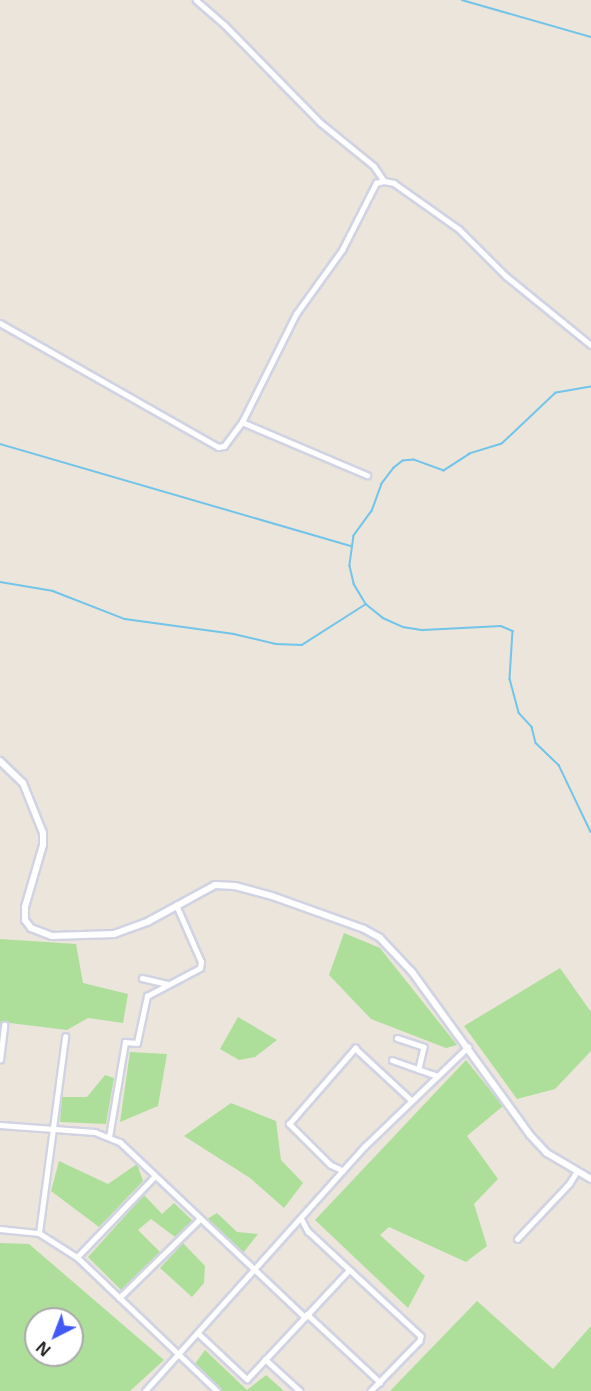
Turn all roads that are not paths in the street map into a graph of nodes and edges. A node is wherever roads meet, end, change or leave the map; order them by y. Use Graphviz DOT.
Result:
graph roads {
  1 [pos="196,0"];
  2 [pos="384,181"];
  3 [pos="0,323"];
  4 [pos="591,345"];
  5 [pos="242,422"];
  6 [pos="367,475"];
  7 [pos="0,761"];
  8 [pos="176,905"];
  9 [pos="142,978"];
  10 [pos="167,984"];
  11 [pos="4,1025"];
  12 [pos="65,1037"];
  13 [pos="397,1038"];
  14 [pos="468,1047"];
  15 [pos="0,1060"];
  16 [pos="392,1060"];
  17 [pos="419,1070"];
  18 [pos="435,1075"];
  19 [pos="410,1099"];
  20 [pos="0,1125"];
  21 [pos="52,1128"];
  22 [pos="109,1137"];
  23 [pos="343,1171"];
  24 [pos="577,1171"];
  25 [pos="155,1176"];
  26 [pos="591,1179"];
  27 [pos="302,1218"];
  28 [pos="200,1219"];
  29 [pos="0,1228"];
  30 [pos="39,1233"];
  31 [pos="517,1239"];
  32 [pos="77,1257"];
  33 [pos="256,1270"];
  34 [pos="349,1270"];
  35 [pos="119,1298"];
  36 [pos="306,1316"];
  37 [pos="199,1334"];
  38 [pos="180,1356"];
  39 [pos="265,1359"];
  40 [pos="380,1382"];
  41 [pos="145,1391"];
  42 [pos="217,1391"];
  43 [pos="300,1391"];
  44 [pos="372,1391"];
  1 -- 2 [label="street"];
  2 -- 4 [label="street"];
  2 -- 5 [label="street"];
  3 -- 5 [label="street"];
  5 -- 6 [label="street"];
  7 -- 8 [label="street"];
  8 -- 10 [label="street"];
  8 -- 14 [label="street"];
  9 -- 10 [label="street"];
  10 -- 22 [label="street"];
  11 -- 15 [label="street"];
  12 -- 21 [label="street"];
  13 -- 17 [label="street"];
  14 -- 18 [label="street"];
  14 -- 24 [label="street"];
  16 -- 17 [label="street"];
  17 -- 18 [label="street"];
  18 -- 19 [label="street"];
  19 -- 23 [label="street"];
  19 -- 23 [label="street"];
  20 -- 21 [label="street"];
  21 -- 22 [label="street"];
  21 -- 30 [label="street"];
  22 -- 25 [label="street"];
  23 -- 27 [label="street"];
  24 -- 26 [label="street"];
  24 -- 31 [label="street"];
  25 -- 28 [label="street"];
  25 -- 32 [label="street"];
  27 -- 33 [label="street"];
  27 -- 34 [label="street"];
  28 -- 33 [label="street"];
  28 -- 35 [label="street"];
  29 -- 30 [label="street"];
  30 -- 32 [label="street"];
  32 -- 35 [label="street"];
  33 -- 36 [label="street"];
  33 -- 37 [label="street"];
  34 -- 36 [label="street"];
  34 -- 40 [label="street"];
  35 -- 38 [label="street"];
  36 -- 39 [label="street"];
  36 -- 40 [label="street"];
  37 -- 38 [label="street"];
  37 -- 39 [label="street"];
  38 -- 41 [label="street"];
  38 -- 42 [label="street"];
  39 -- 43 [label="street"];
  40 -- 44 [label="street"];
}
